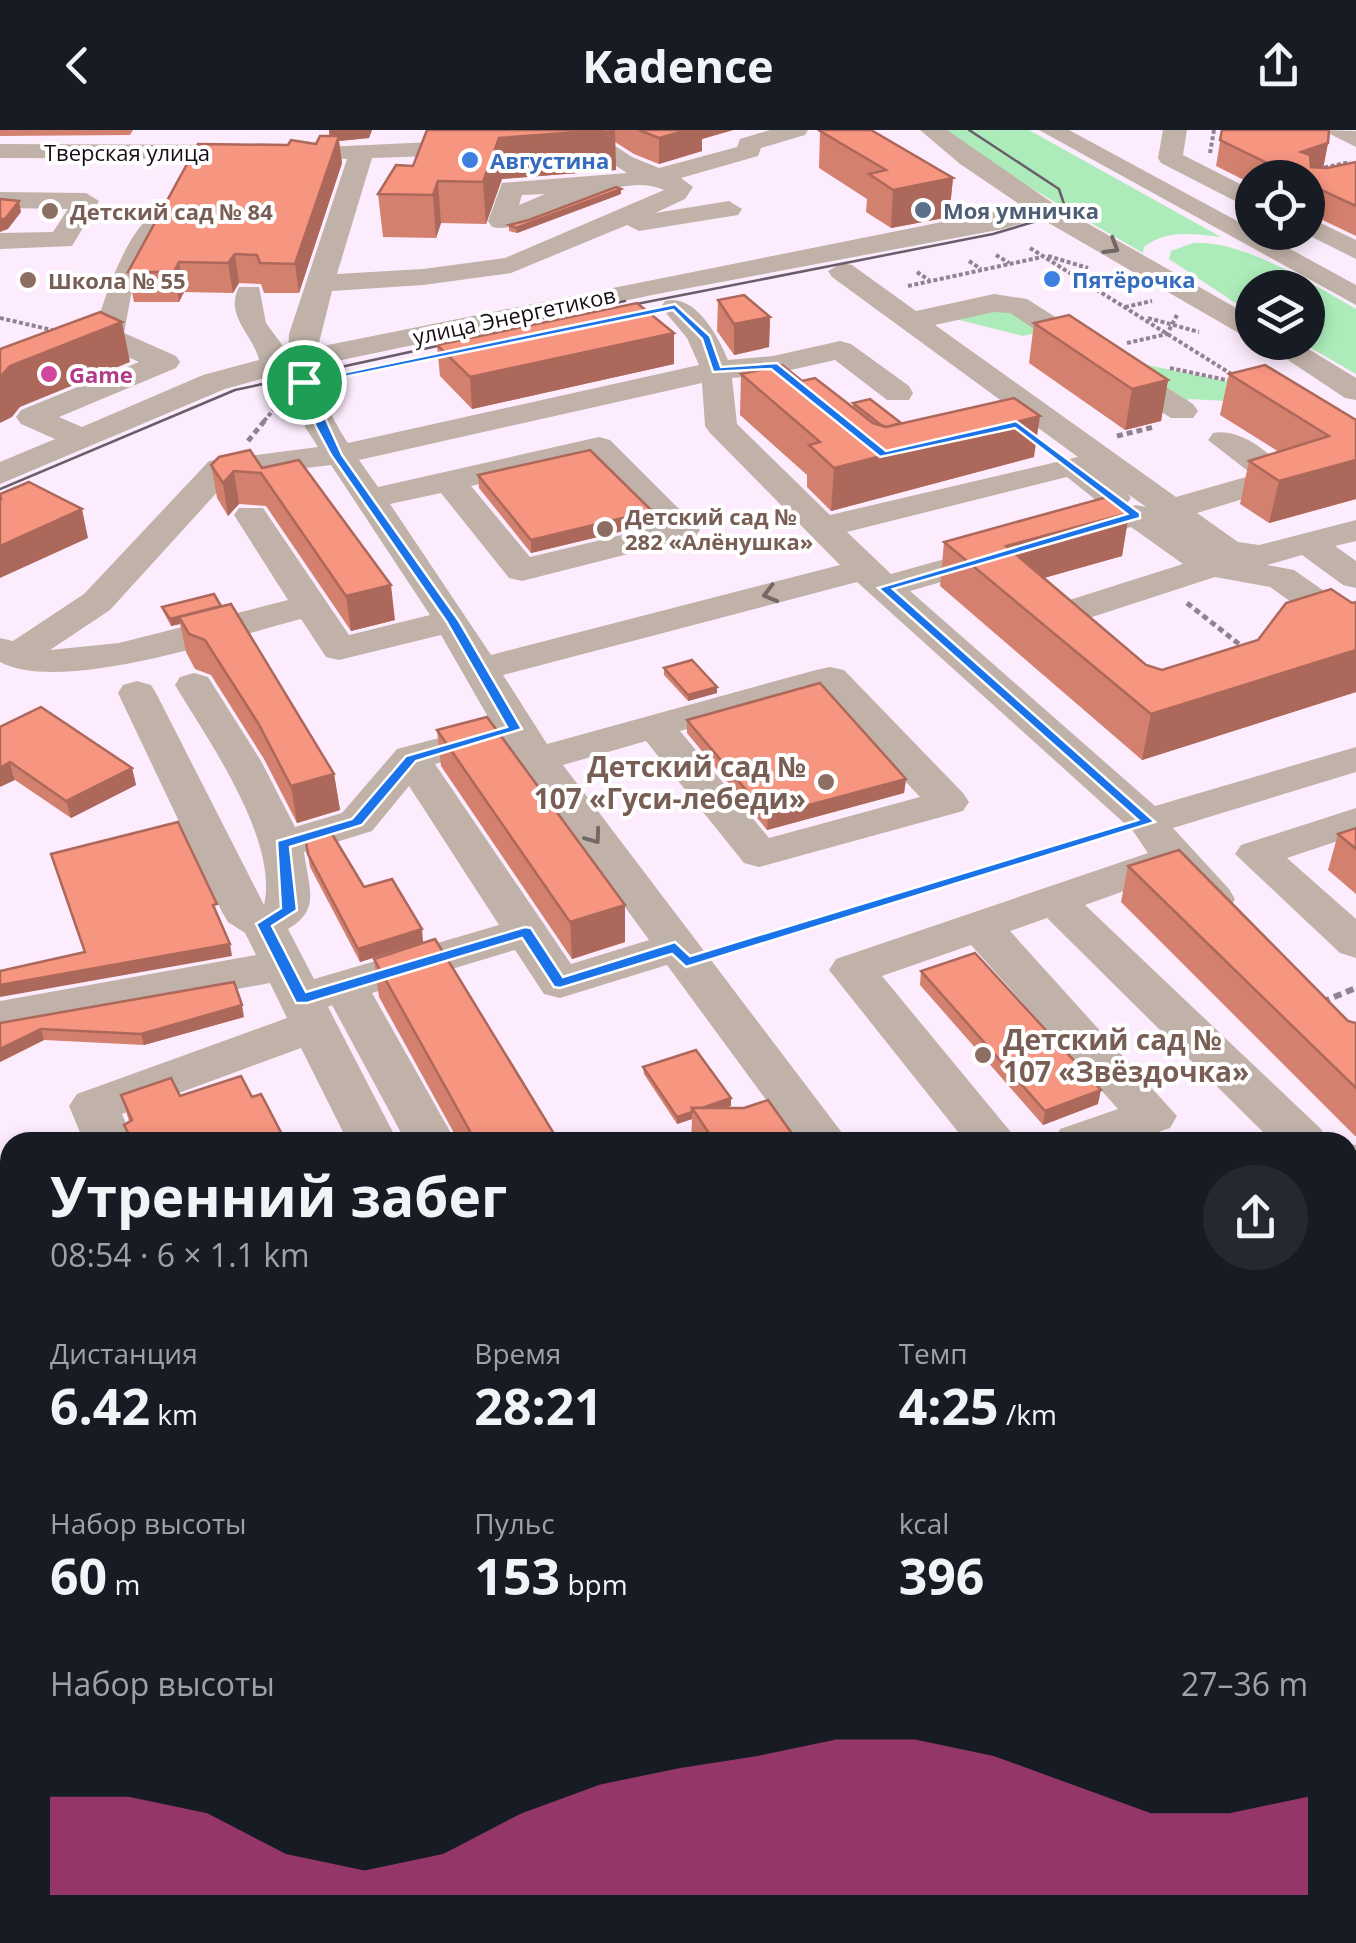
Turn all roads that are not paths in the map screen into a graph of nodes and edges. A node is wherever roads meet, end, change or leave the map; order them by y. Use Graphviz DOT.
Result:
graph roads {
  1 [pos="12,130"];
  2 [pos="553,130"];
  3 [pos="574,130"];
  4 [pos="911,130"];
  5 [pos="932,130"];
  6 [pos="1051,130"];
  7 [pos="1102,130"];
  8 [pos="1175,130"];
  9 [pos="1334,130"];
  10 [pos="808,138"];
  11 [pos="1356,140"];
  12 [pos="329,141"];
  13 [pos="409,141"];
  14 [pos="0,149"];
  15 [pos="362,152"];
  16 [pos="964,157"];
  17 [pos="184,173"];
  18 [pos="320,178"];
  19 [pos="1150,182"];
  20 [pos="669,183"];
  21 [pos="592,185"];
  22 [pos="1235,189"];
  23 [pos="1235,198"];
  24 [pos="0,200"];
  25 [pos="1040,204"];
  26 [pos="1193,207"];
  27 [pos="729,209"];
  28 [pos="1074,225"];
  29 [pos="591,231"];
  30 [pos="1325,234"];
  31 [pos="1191,237"];
  32 [pos="0,241"];
  33 [pos="1162,250"];
  34 [pos="1356,250"];
  35 [pos="1305,270"];
  36 [pos="1306,270"];
  37 [pos="842,271"];
  38 [pos="1325,280"];
  39 [pos="320,283"];
  40 [pos="260,293"];
  41 [pos="666,296"];
  42 [pos="1356,296"];
  43 [pos="1187,304"];
  44 [pos="912,321"];
  45 [pos="1235,322"];
  46 [pos="109,337"];
  47 [pos="1305,360"];
  48 [pos="773,366"];
  49 [pos="294,369"];
  50 [pos="717,370"];
  51 [pos="0,380"];
  52 [pos="801,388"];
  53 [pos="1356,391"];
  54 [pos="898,393"];
  55 [pos="32,417"];
  56 [pos="1173,418"];
  57 [pos="998,429"];
  58 [pos="0,430"];
  59 [pos="82,439"];
  60 [pos="1224,440"];
  61 [pos="325,457"];
  62 [pos="1072,466"];
  63 [pos="0,474"];
  64 [pos="449,481"];
  65 [pos="368,499"];
  66 [pos="1153,512"];
  67 [pos="251,515"];
  68 [pos="822,528"];
  69 [pos="1356,530"];
  70 [pos="1308,544"];
  71 [pos="1219,559"];
  72 [pos="1356,577"];
  73 [pos="874,578"];
  74 [pos="311,605"];
  75 [pos="452,621"];
  76 [pos="1343,622"];
  77 [pos="1295,625"];
  78 [pos="6,657"];
  79 [pos="1112,664"];
  80 [pos="480,669"];
  81 [pos="194,685"];
  82 [pos="137,693"];
  83 [pos="655,727"];
  84 [pos="526,744"];
  85 [pos="411,758"];
  86 [pos="1356,759"];
  87 [pos="1199,806"];
  88 [pos="1356,821"];
  89 [pos="1148,822"];
  90 [pos="282,844"];
  91 [pos="1256,854"];
  92 [pos="1174,859"];
  93 [pos="1052,898"];
  94 [pos="978,924"];
  95 [pos="1238,925"];
  96 [pos="525,932"];
  97 [pos="1356,943"];
  98 [pos="681,955"];
  99 [pos="302,980"];
  100 [pos="0,1017"];
  101 [pos="792,1122"];
  102 [pos="105,1132"];
  103 [pos="369,1132"];
  104 [pos="422,1132"];
  105 [pos="986,1132"];
  106 [pos="1106,1132"];
  107 [pos="1294,1132"];
  1 -- 14 [label="street"];
  2 -- 13 [label="street"];
  3 -- 20 [label="street"];
  4 -- 16 [label="street"];
  5 -- 16 [label="street"];
  6 -- 19 [label="street"];
  7 -- 19 [label="street"];
  8 -- 22 [label="street"];
  9 -- 11 [label="street"];
  10 -- 20 [label="street"];
  12 -- 13 [label="street"];
  12 -- 15 [label="street, Тверская улица"];
  12 -- 17 [label="street, Тверская улица"];
  12 -- 18 [label="street"];
  13 -- 15 [label="street, Тверская улица"];
  14 -- 17 [label="street, Тверская улица"];
  15 -- 39 [label="street"];
  16 -- 25 [label="street"];
  17 -- 46 [label="street"];
  19 -- 26 [label="street"];
  20 -- 21 [label="street"];
  20 -- 29 [label="street"];
  23 -- 26 [label="street"];
  24 -- 32 [label="street"];
  25 -- 28 [label="street"];
  25 -- 41 [label="street, улица Энергетиков"];
  26 -- 36 [label="street"];
  27 -- 29 [label="street"];
  28 -- 37 [label="street, улица Энергетиков"];
  28 -- 43 [label="street, one-way"];
  29 -- 39 [label="street"];
  29 -- 41 [label="street"];
  30 -- 34 [label="street"];
  31 -- 35 [label="street"];
  33 -- 43 [label="street"];
  37 -- 41 [label="street, улица Энергетиков"];
  37 -- 44 [label="street"];
  38 -- 42 [label="street"];
  39 -- 49 [label="street"];
  40 -- 49 [label="street"];
  41 -- 49 [label="street, улица Энергетиков"];
  41 -- 50 [label="street"];
  43 -- 45 [label="street"];
  44 -- 56 [label="street"];
  44 -- 66 [label="street"];
  46 -- 51 [label="street"];
  46 -- 55 [label="street"];
  47 -- 53 [label="street"];
  48 -- 50 [label="street"];
  48 -- 52 [label="street"];
  48 -- 54 [label="street"];
  49 -- 59 [label="street, улица Энергетиков"];
  49 -- 61 [label="street"];
  50 -- 61 [label="street"];
  50 -- 68 [label="street"];
  55 -- 58 [label="street"];
  55 -- 59 [label="street"];
  57 -- 62 [label="street"];
  59 -- 63 [label="street, улица Энергетиков"];
  60 -- 66 [label="street"];
  61 -- 65 [label="street"];
  61 -- 78 [label="street"];
  62 -- 66 [label="street"];
  62 -- 68 [label="street"];
  64 -- 64 [label="street"];
  64 -- 65 [label="street"];
  65 -- 75 [label="street"];
  66 -- 71 [label="street"];
  66 -- 73 [label="street"];
  67 -- 74 [label="street"];
  68 -- 73 [label="street"];
  69 -- 70 [label="street"];
  70 -- 71 [label="street"];
  70 -- 72 [label="street"];
  71 -- 76 [label="street"];
  71 -- 79 [label="street"];
  73 -- 80 [label="street, one-way"];
  73 -- 89 [label="street"];
  74 -- 75 [label="street"];
  74 -- 78 [label="street"];
  75 -- 80 [label="street"];
  76 -- 77 [label="street"];
  80 -- 84 [label="street"];
  81 -- 90 [label="street"];
  82 -- 99 [label="street"];
  83 -- 83 [label="street"];
  83 -- 84 [label="street"];
  84 -- 85 [label="street"];
  84 -- 98 [label="street, one-way"];
  85 -- 90 [label="street"];
  85 -- 96 [label="street"];
  86 -- 87 [label="street"];
  87 -- 89 [label="street"];
  87 -- 91 [label="street"];
  88 -- 91 [label="street"];
  89 -- 92 [label="street"];
  90 -- 99 [label="street"];
  91 -- 97 [label="street"];
  92 -- 93 [label="street"];
  92 -- 95 [label="street"];
  93 -- 94 [label="street"];
  93 -- 107 [label="street"];
  94 -- 105 [label="street"];
  94 -- 106 [label="street"];
  96 -- 98 [label="street"];
  96 -- 99 [label="street"];
  98 -- 101 [label="street"];
  99 -- 100 [label="street"];
  99 -- 102 [label="street"];
  99 -- 103 [label="street"];
  99 -- 104 [label="street"];
}
